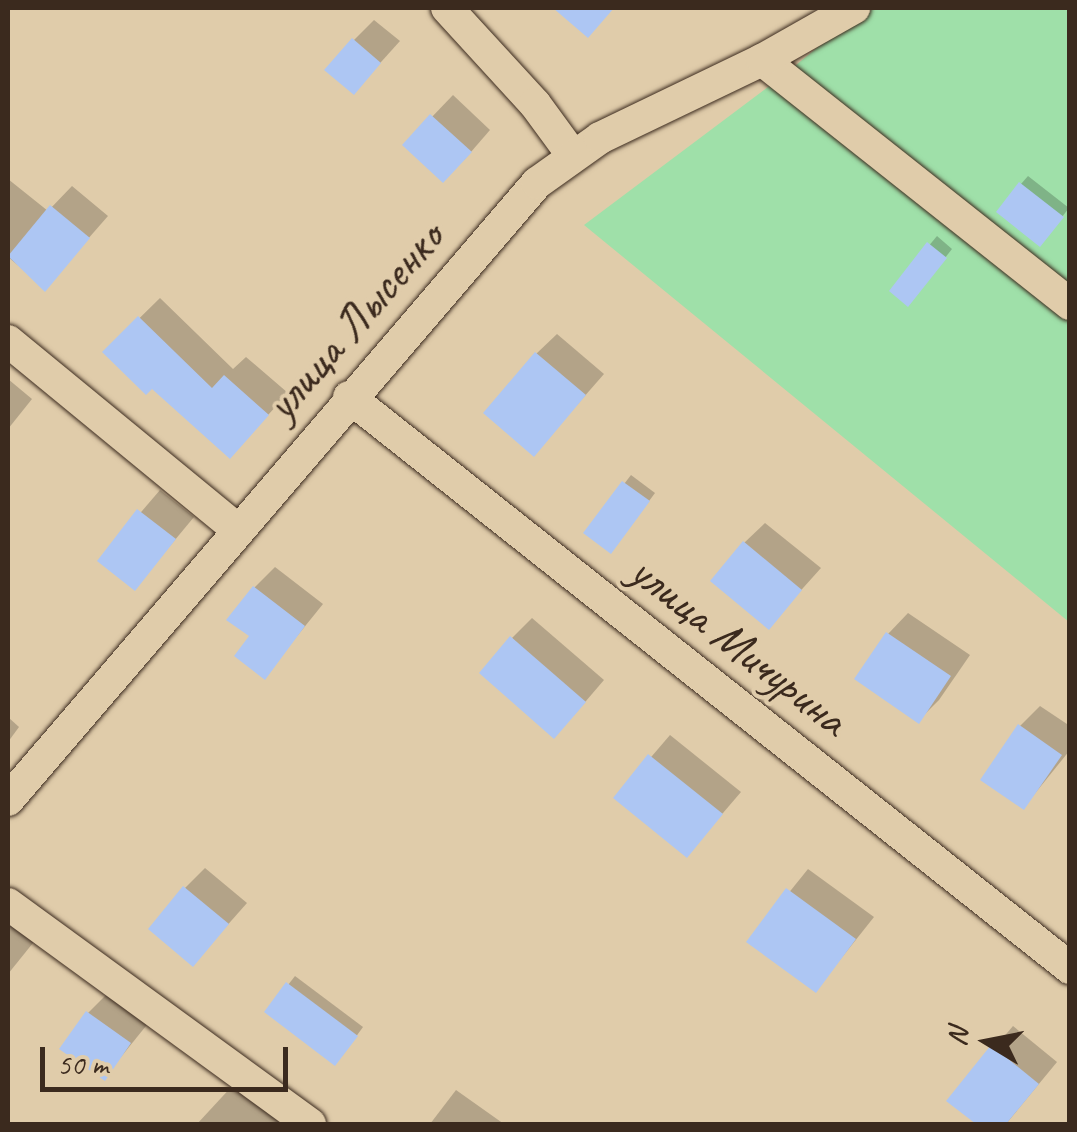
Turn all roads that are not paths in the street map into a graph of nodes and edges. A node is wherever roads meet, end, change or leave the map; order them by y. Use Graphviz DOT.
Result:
graph roads {
  1 [pos="447,8"];
  2 [pos="854,8"];
  3 [pos="762,60"];
  4 [pos="572,156"];
  5 [pos="1070,304"];
  6 [pos="8,341"];
  7 [pos="349,397"];
  8 [pos="238,530"];
  9 [pos="8,800"];
  10 [pos="8,904"];
  11 [pos="1070,968"];
  12 [pos="310,1124"];
  1 -- 4 [label="street"];
  2 -- 3 [label="street, улица Лысенко"];
  3 -- 4 [label="street, улица Лысенко"];
  3 -- 5 [label="street"];
  4 -- 7 [label="street, улица Лысенко"];
  6 -- 8 [label="street"];
  7 -- 8 [label="street, улица Лысенко"];
  7 -- 11 [label="street, улица Мичурина"];
  8 -- 9 [label="street, улица Лысенко"];
  10 -- 12 [label="street"];
}
